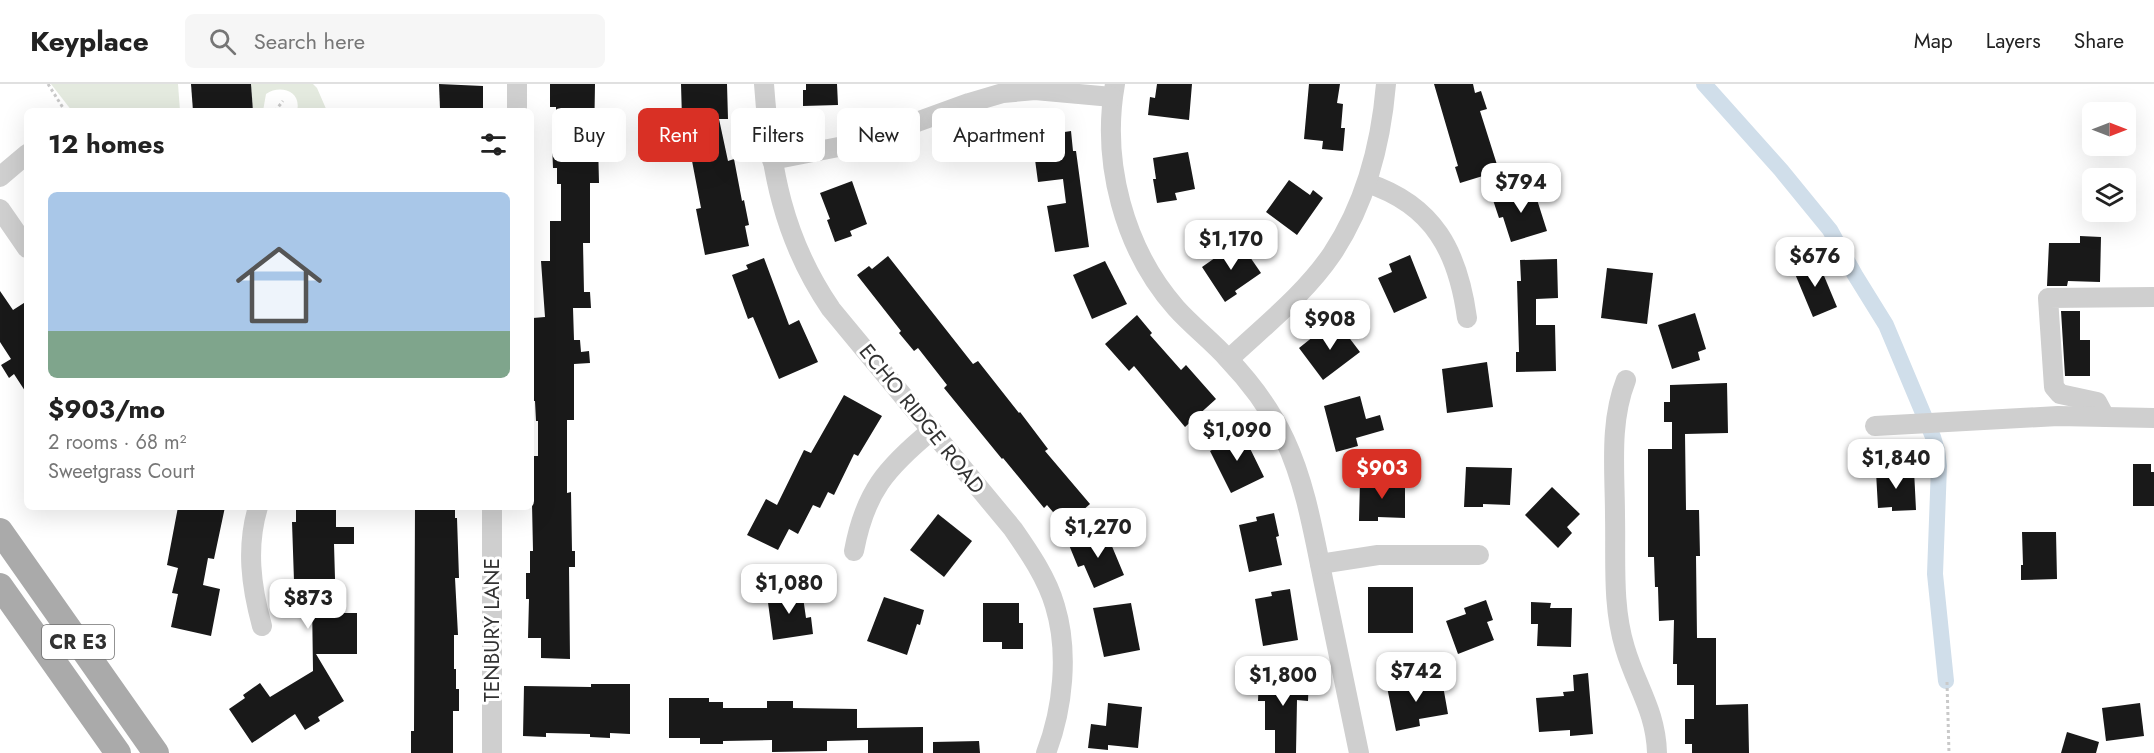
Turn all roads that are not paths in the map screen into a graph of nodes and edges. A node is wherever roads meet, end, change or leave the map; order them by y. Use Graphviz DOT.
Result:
graph roads {
  1 [pos="517,84"];
  2 [pos="764,84"];
  3 [pos="1386,84"];
  4 [pos="1113,91"];
  5 [pos="517,108"];
  6 [pos="767,108"];
  7 [pos="825,150"];
  8 [pos="24,157"];
  9 [pos="772,162"];
  10 [pos="0,177"];
  11 [pos="1367,183"];
  12 [pos="0,209"];
  13 [pos="24,244"];
  14 [pos="2154,297"];
  15 [pos="1467,318"];
  16 [pos="1229,359"];
  17 [pos="1626,380"];
  18 [pos="2105,417"];
  19 [pos="2154,418"];
  20 [pos="1875,426"];
  21 [pos="932,430"];
  22 [pos="257,510"];
  23 [pos="492,510"];
  24 [pos="0,531"];
  25 [pos="854,551"];
  26 [pos="1479,555"];
  27 [pos="1320,564"];
  28 [pos="0,586"];
  29 [pos="262,626"];
  30 [pos="118,753"];
  31 [pos="156,753"];
  32 [pos="492,753"];
  33 [pos="1046,753"];
  34 [pos="1359,753"];
  35 [pos="1657,753"];
  1 -- 5 [label="street"];
  2 -- 6 [label="street, ECHO RIDGE ROAD"];
  3 -- 11 [label="street"];
  4 -- 7 [label="street"];
  4 -- 16 [label="street"];
  8 -- 10 [label="street"];
  9 -- 21 [label="street, ECHO RIDGE ROAD"];
  11 -- 15 [label="street"];
  11 -- 16 [label="street"];
  12 -- 13 [label="street"];
  14 -- 18 [label="street"];
  16 -- 27 [label="street"];
  17 -- 35 [label="street"];
  18 -- 19 [label="street"];
  18 -- 20 [label="street"];
  21 -- 25 [label="street"];
  21 -- 33 [label="street, ECHO RIDGE ROAD"];
  22 -- 29 [label="street"];
  23 -- 32 [label="street, TENBURY LANE"];
  24 -- 31 [label="main road, CR E3"];
  26 -- 27 [label="street"];
  27 -- 34 [label="street"];
  28 -- 30 [label="main road, CR E3"];
}
